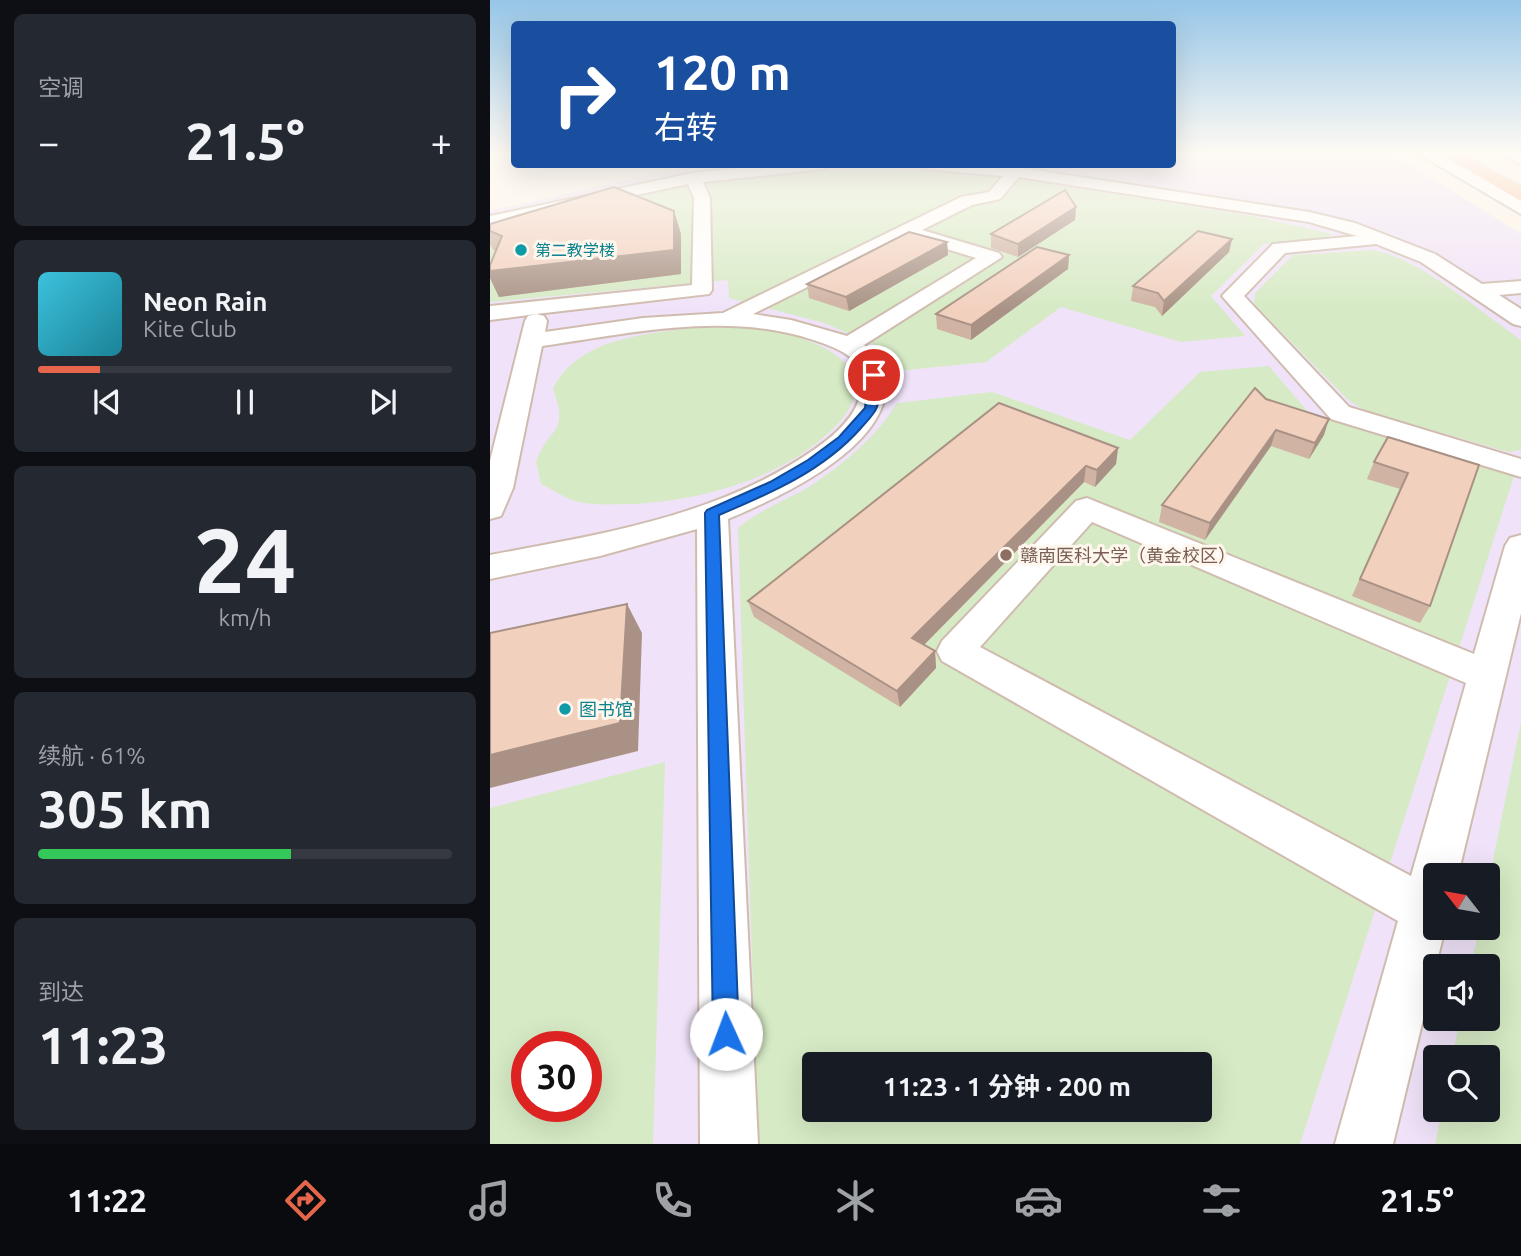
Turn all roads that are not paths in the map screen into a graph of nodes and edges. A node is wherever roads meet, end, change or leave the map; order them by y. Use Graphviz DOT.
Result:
graph roads {
  1 [pos="568,204"];
  2 [pos="702,204"];
  3 [pos="960,204"];
  4 [pos="1227,204"];
  5 [pos="490,221"];
  6 [pos="906,231"];
  7 [pos="1386,240"];
  8 [pos="1521,287"];
  9 [pos="702,290"];
  10 [pos="1478,291"];
  11 [pos="539,307"];
  12 [pos="490,313"];
  13 [pos="731,317"];
  14 [pos="700,318"];
  15 [pos="1521,319"];
  16 [pos="531,341"];
  17 [pos="848,345"];
  18 [pos="1521,468"];
  19 [pos="490,509"];
  20 [pos="712,513"];
  21 [pos="1521,547"];
  22 [pos="490,567"];
  23 [pos="1487,675"];
  24 [pos="1437,863"];
  25 [pos="1423,908"];
  26 [pos="1423,917"];
  27 [pos="729,1144"];
  28 [pos="1364,1144"];
  1 -- 5 [label="street"];
  2 -- 9 [label="street"];
  3 -- 6 [label="street"];
  4 -- 7 [label="street"];
  6 -- 13 [label="street"];
  6 -- 17 [label="street"];
  7 -- 10 [label="street"];
  7 -- 18 [label="street"];
  8 -- 10 [label="street"];
  9 -- 11 [label="street"];
  9 -- 14 [label="street"];
  10 -- 15 [label="street"];
  11 -- 12 [label="street"];
  11 -- 16 [label="street"];
  13 -- 14 [label="street"];
  13 -- 17 [label="street"];
  14 -- 16 [label="street"];
  16 -- 19 [label="street"];
  17 -- 20 [label="street"];
  20 -- 22 [label="street"];
  20 -- 27 [label="street"];
  21 -- 23 [label="street"];
  23 -- 24 [label="street"];
  23 -- 25 [label="street"];
  26 -- 28 [label="street"];
}
